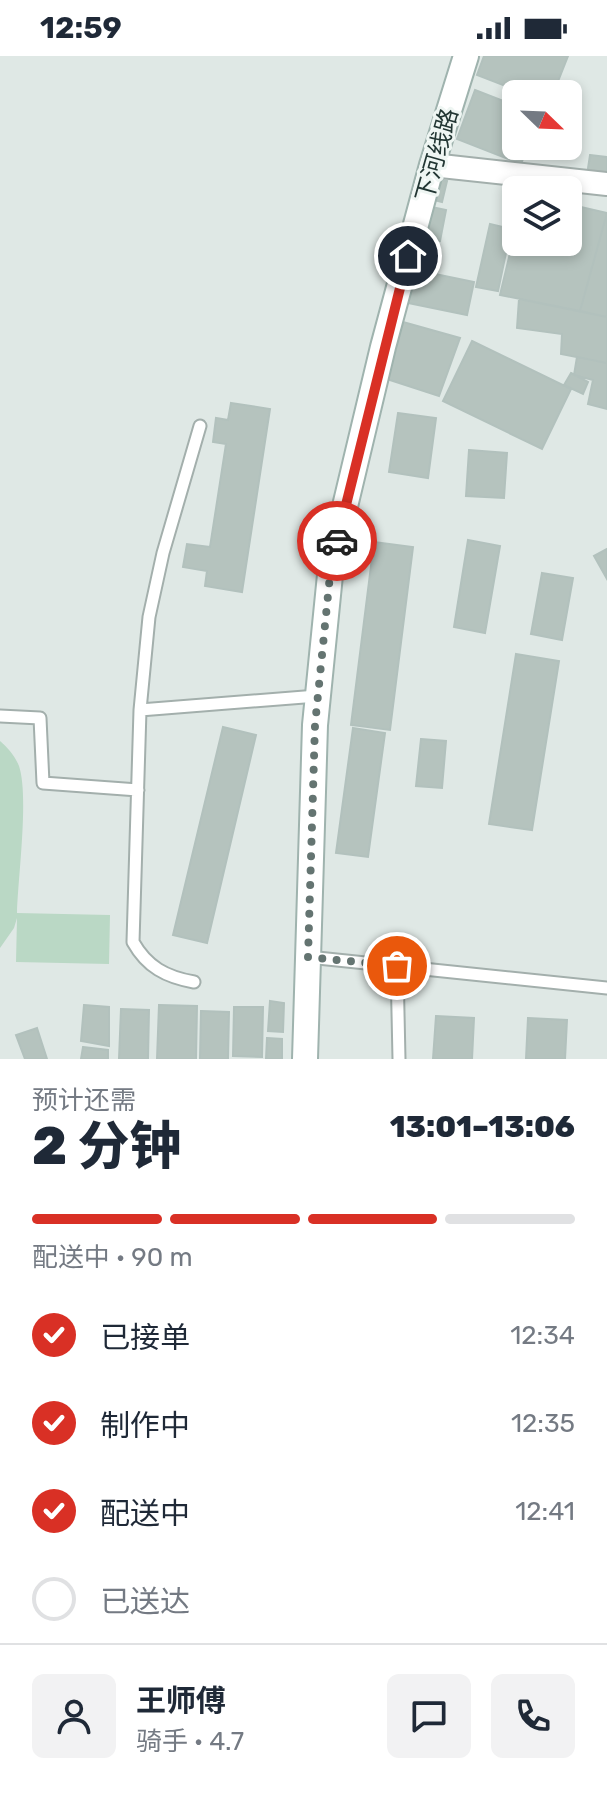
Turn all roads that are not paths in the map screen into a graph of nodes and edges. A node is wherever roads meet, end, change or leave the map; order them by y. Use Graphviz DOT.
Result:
graph roads {
  1 [pos="466,56"];
  2 [pos="432,165"];
  3 [pos="607,184"];
  4 [pos="200,426"];
  5 [pos="317,696"];
  6 [pos="140,710"];
  7 [pos="0,716"];
  8 [pos="138,790"];
  9 [pos="308,957"];
  10 [pos="397,966"];
  11 [pos="194,982"];
  12 [pos="607,988"];
  13 [pos="305,1059"];
  14 [pos="399,1059"];
  1 -- 2 [label="street, 下河线路"];
  2 -- 3 [label="street"];
  2 -- 5 [label="street, 下河线路"];
  4 -- 6 [label="lane"];
  5 -- 6 [label="lane"];
  5 -- 9 [label="street, 下河线路"];
  6 -- 8 [label="lane"];
  7 -- 8 [label="lane"];
  8 -- 11 [label="lane"];
  9 -- 10 [label="lane"];
  9 -- 13 [label="street, 下河线路"];
  10 -- 12 [label="lane"];
  10 -- 14 [label="lane"];
}
